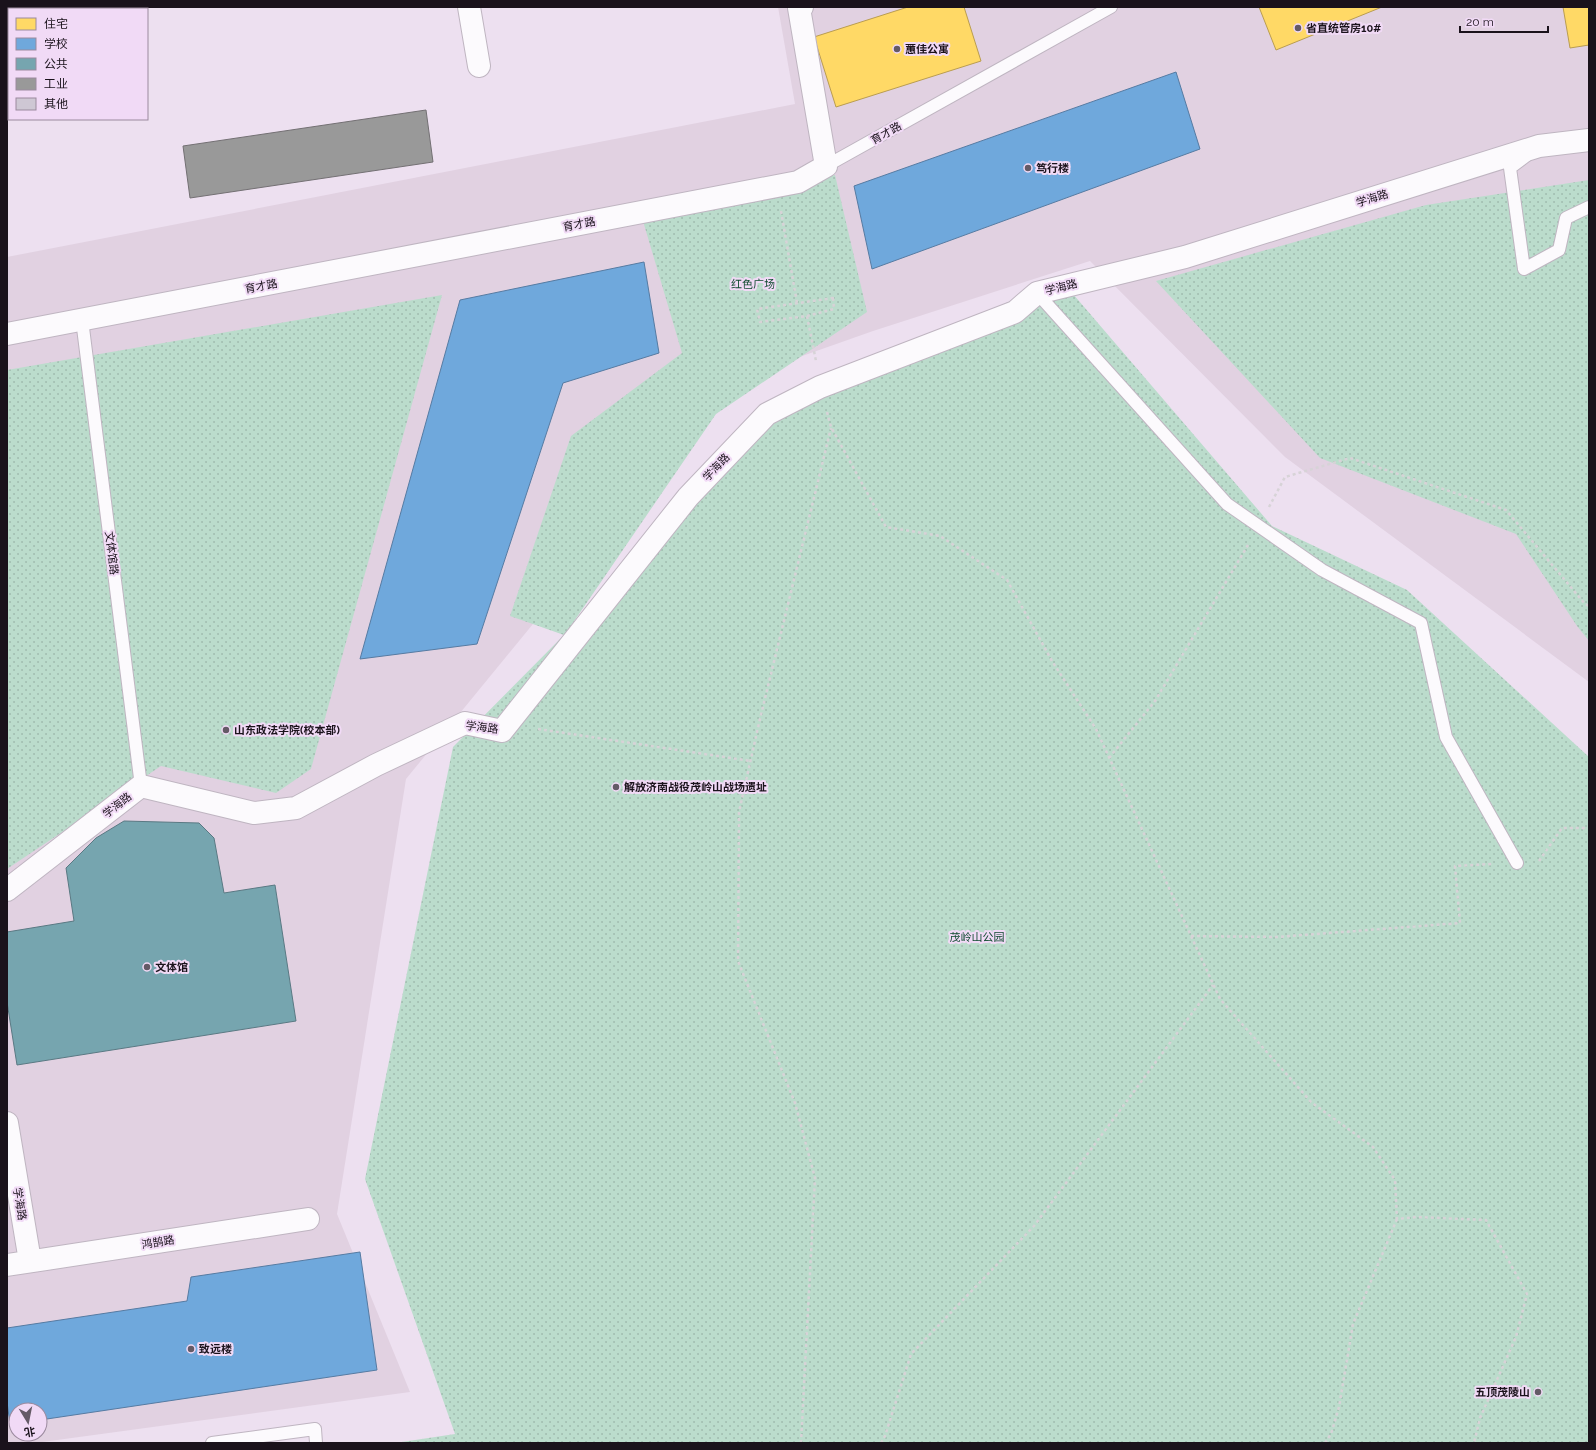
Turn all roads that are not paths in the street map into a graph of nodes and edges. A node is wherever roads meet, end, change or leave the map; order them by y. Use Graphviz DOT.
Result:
graph roads {
  1 [pos="469,7"];
  2 [pos="802,7"];
  3 [pos="1111,7"];
  4 [pos="479,66"];
  5 [pos="1589,140"];
  6 [pos="1539,146"];
  7 [pos="826,166"];
  8 [pos="1589,208"];
  9 [pos="1037,293"];
  10 [pos="82,320"];
  11 [pos="7,334"];
  12 [pos="141,786"];
  13 [pos="1517,863"];
  14 [pos="7,890"];
  15 [pos="7,1123"];
  16 [pos="308,1219"];
  17 [pos="30,1261"];
  18 [pos="7,1265"];
  19 [pos="212,1443"];
  20 [pos="316,1443"];
  1 -- 4 [label="street"];
  2 -- 7 [label="street"];
  3 -- 7 [label="lane, 育才路"];
  5 -- 6 [label="street, 学海路"];
  6 -- 8 [label="lane"];
  6 -- 9 [label="street, 学海路"];
  7 -- 10 [label="street, 育才路"];
  9 -- 12 [label="street, 学海路"];
  9 -- 13 [label="lane"];
  10 -- 11 [label="street, 育才路"];
  10 -- 12 [label="lane, 文体馆路"];
  12 -- 14 [label="street, 学海路"];
  15 -- 17 [label="street, 学海路"];
  16 -- 17 [label="street, 鸿鹄路"];
  17 -- 18 [label="street, 鸿鹄路"];
  19 -- 20 [label="lane"];
}
